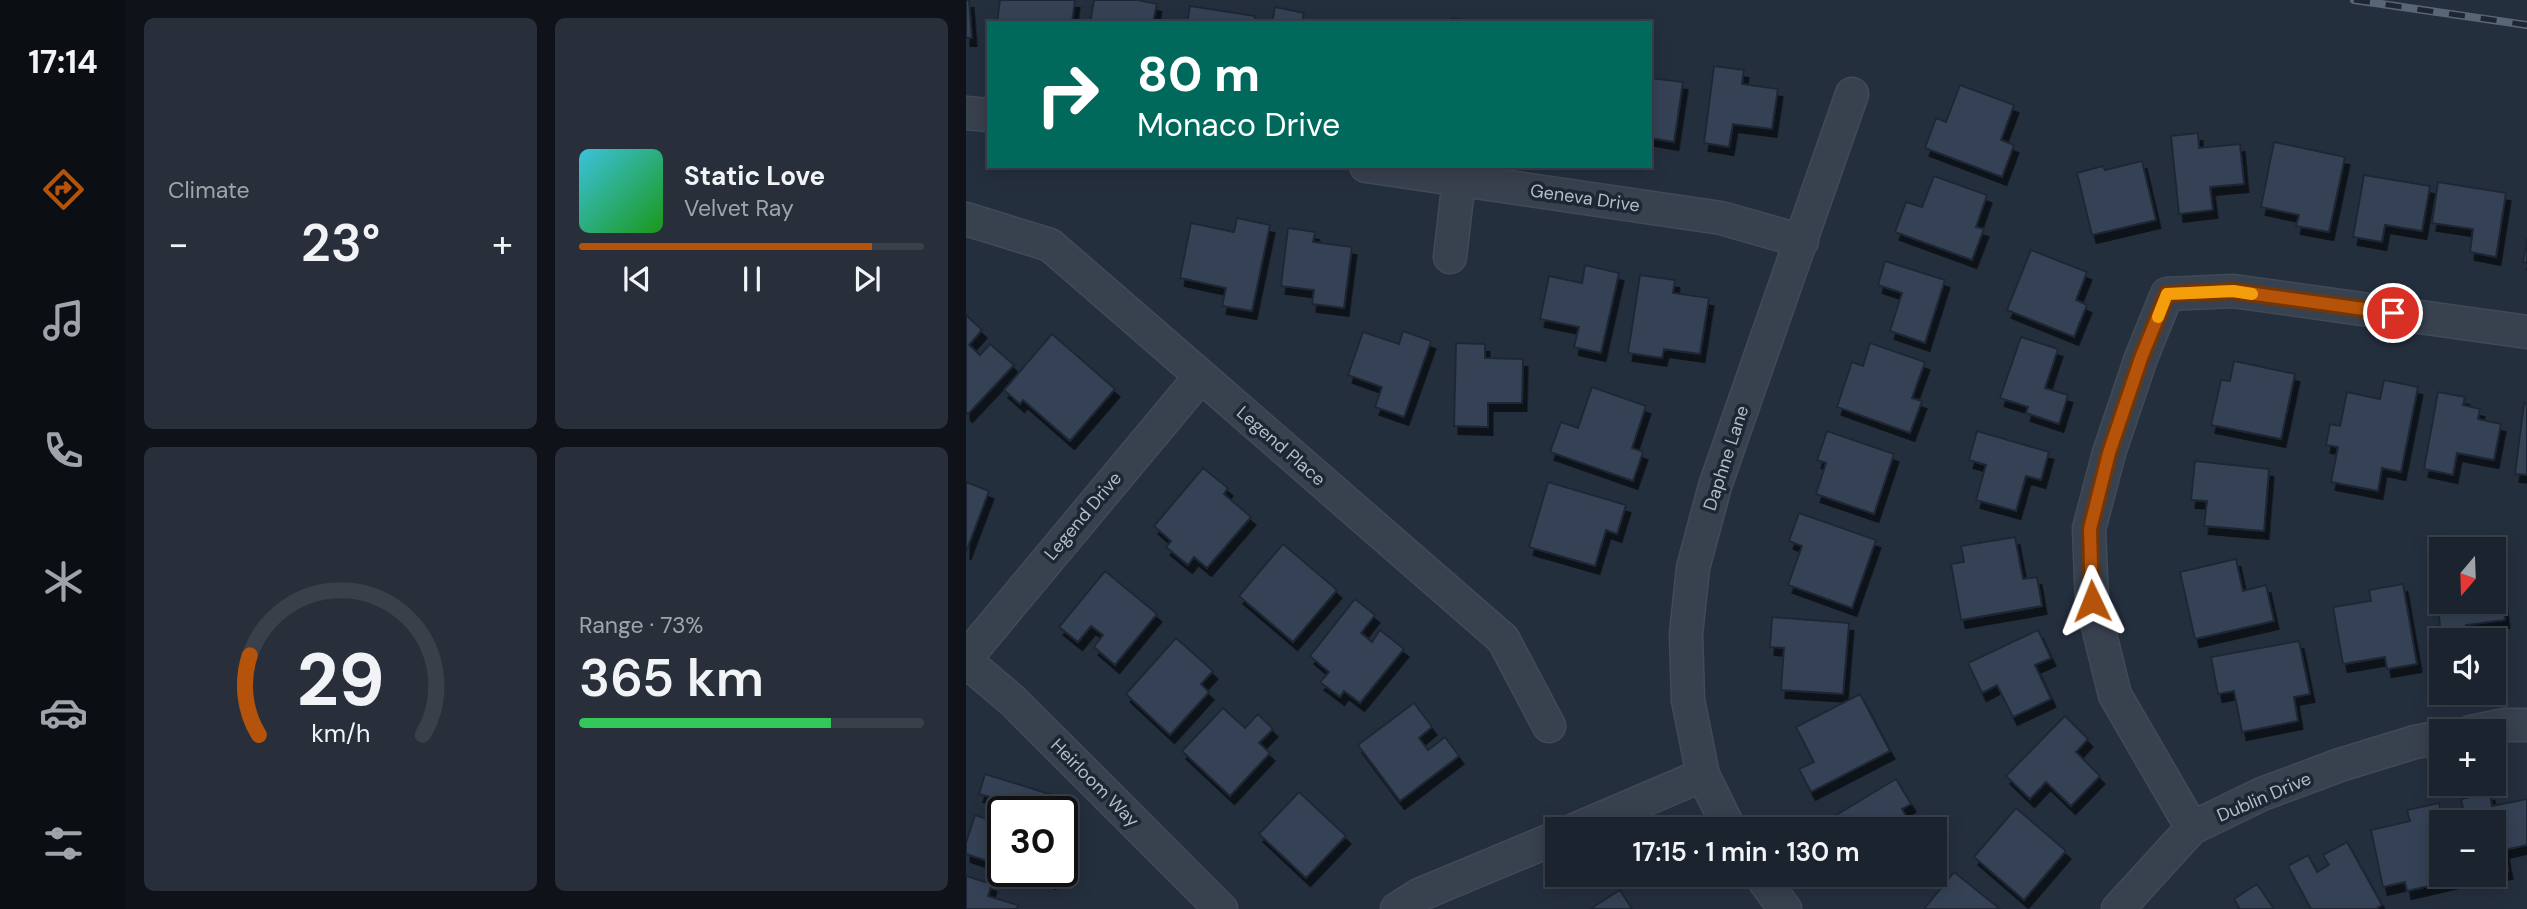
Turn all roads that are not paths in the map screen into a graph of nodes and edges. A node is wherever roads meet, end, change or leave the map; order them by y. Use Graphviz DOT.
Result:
graph roads {
  1 [pos="1852,94"];
  2 [pos="966,113"];
  3 [pos="987,115"];
  4 [pos="1379,168"];
  5 [pos="1459,180"];
  6 [pos="966,219"];
  7 [pos="1802,241"];
  8 [pos="1450,257"];
  9 [pos="2527,332"];
  10 [pos="1201,376"];
  11 [pos="966,659"];
  12 [pos="2527,724"];
  13 [pos="2506,725"];
  14 [pos="1549,726"];
  15 [pos="2429,739"];
  16 [pos="1703,775"];
  17 [pos="1604,817"];
  18 [pos="1724,817"];
  19 [pos="2192,828"];
  20 [pos="1545,842"];
  21 [pos="1769,887"];
  22 [pos="1221,909"];
  23 [pos="1397,909"];
  24 [pos="1785,909"];
  25 [pos="2118,909"];
  1 -- 7 [label="street, Daphne Lane"];
  2 -- 3 [label="street"];
  4 -- 5 [label="street, Geneva Drive"];
  5 -- 7 [label="street, Geneva Drive"];
  5 -- 8 [label="street"];
  6 -- 10 [label="street, Legend Place"];
  7 -- 16 [label="street, Daphne Lane"];
  9 -- 19 [label="street"];
  10 -- 11 [label="street, Legend Drive"];
  10 -- 14 [label="street, Legend Place"];
  11 -- 22 [label="street, Heirloom Way"];
  12 -- 13 [label="street"];
  15 -- 19 [label="street, Dublin Drive"];
  16 -- 17 [label="street"];
  16 -- 18 [label="street, Daphne Lane"];
  19 -- 25 [label="street, Dublin Drive"];
  20 -- 23 [label="street"];
  21 -- 24 [label="street"];
}
